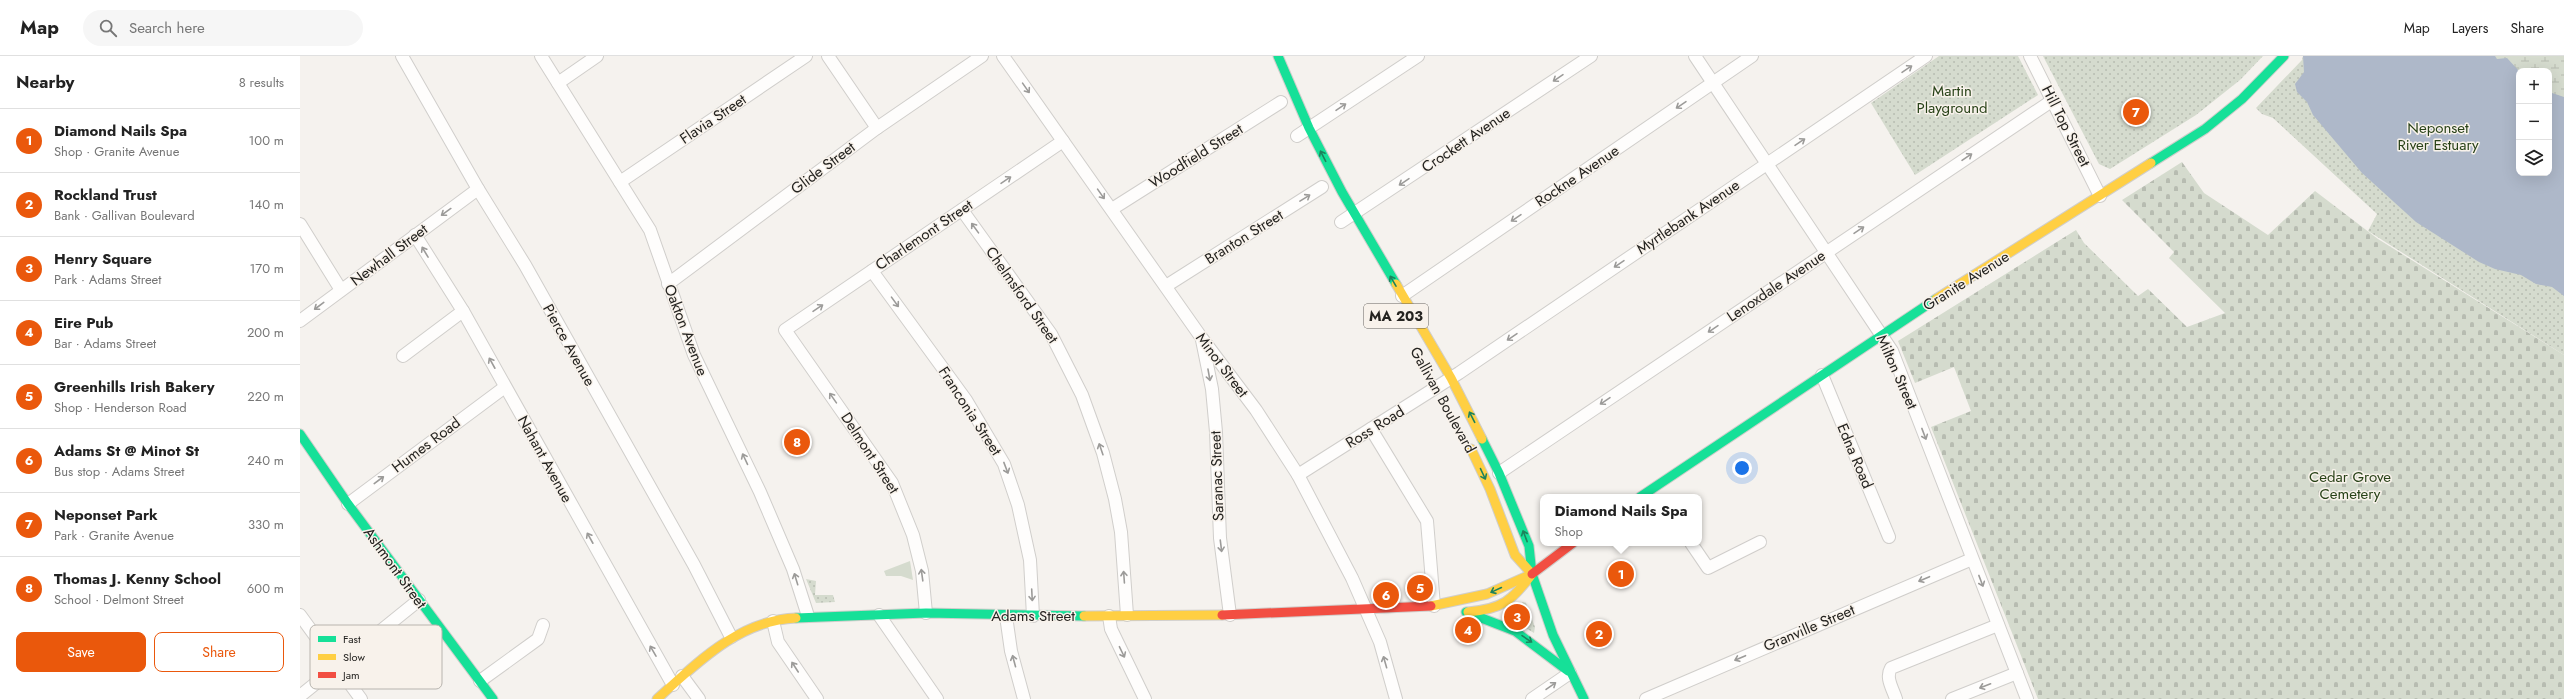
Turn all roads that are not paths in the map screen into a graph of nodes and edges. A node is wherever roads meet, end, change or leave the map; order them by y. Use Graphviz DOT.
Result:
graph roads {
  1 [pos="402,56"];
  2 [pos="541,56"];
  3 [pos="597,56"];
  4 [pos="806,56"];
  5 [pos="828,56"];
  6 [pos="982,56"];
  7 [pos="1003,56"];
  8 [pos="1278,56"];
  9 [pos="1418,56"];
  10 [pos="1591,56"];
  11 [pos="1695,56"];
  12 [pos="1752,56"];
  13 [pos="1926,56"];
  14 [pos="2030,56"];
  15 [pos="2284,56"];
  16 [pos="558,83"];
  17 [pos="1714,84"];
  18 [pos="2053,100"];
  19 [pos="1281,102"];
  20 [pos="877,128"];
  21 [pos="1309,128"];
  22 [pos="1296,135"];
  23 [pos="1063,140"];
  24 [pos="1767,164"];
  25 [pos="620,182"];
  26 [pos="1322,187"];
  27 [pos="478,189"];
  28 [pos="2100,196"];
  29 [pos="1112,209"];
  30 [pos="962,210"];
  31 [pos="1355,215"];
  32 [pos="1341,221"];
  33 [pos="300,224"];
  34 [pos="415,235"];
  35 [pos="1827,252"];
  36 [pos="872,271"];
  37 [pos="668,284"];
  38 [pos="1166,286"];
  39 [pos="341,290"];
  40 [pos="1402,296"];
  41 [pos="463,311"];
  42 [pos="300,321"];
  43 [pos="785,330"];
  44 [pos="1882,334"];
  45 [pos="1201,337"];
  46 [pos="403,356"];
  47 [pos="1822,375"];
  48 [pos="1450,378"];
  49 [pos="505,387"];
  50 [pos="1371,429"];
  51 [pos="301,439"];
  52 [pos="1466,439"];
  53 [pos="1500,473"];
  54 [pos="1298,475"];
  55 [pos="1657,492"];
  56 [pos="348,504"];
  57 [pos="1889,537"];
  58 [pos="1760,542"];
  59 [pos="1569,546"];
  60 [pos="1693,546"];
  61 [pos="1972,559"];
  62 [pos="1532,574"];
  63 [pos="419,600"];
  64 [pos="1434,606"];
  65 [pos="1365,608"];
  66 [pos="1466,612"];
  67 [pos="926,613"];
  68 [pos="300,615"];
  69 [pos="879,615"];
  70 [pos="1230,615"];
  71 [pos="808,616"];
  72 [pos="1006,616"];
  73 [pos="1033,616"];
  74 [pos="1109,616"];
  75 [pos="1127,616"];
  76 [pos="773,621"];
  77 [pos="387,625"];
  78 [pos="438,625"];
  79 [pos="543,625"];
  80 [pos="1998,625"];
  81 [pos="310,629"];
  82 [pos="442,631"];
  83 [pos="731,637"];
  84 [pos="1570,673"];
  85 [pos="2017,674"];
  86 [pos="682,676"];
  87 [pos="480,681"];
  88 [pos="672,685"];
  89 [pos="310,688"];
  90 [pos="354,689"];
  91 [pos="300,696"];
  92 [pos="361,699"];
  93 [pos="492,699"];
  94 [pos="657,699"];
  95 [pos="699,699"];
  96 [pos="817,699"];
  97 [pos="937,699"];
  98 [pos="1024,699"];
  99 [pos="1145,699"];
  100 [pos="1396,699"];
  101 [pos="1532,699"];
  102 [pos="1584,699"];
  103 [pos="1646,699"];
  104 [pos="1896,699"];
  105 [pos="1952,699"];
  106 [pos="2027,699"];
  1 -- 27 [label="street, Pierce Avenue"];
  2 -- 16 [label="street, Oakton Avenue"];
  3 -- 16 [label="street"];
  4 -- 25 [label="street, Flavia Street"];
  5 -- 20 [label="street"];
  6 -- 20 [label="street, Glide Street"];
  7 -- 23 [label="street, Minot Street, one-way"];
  8 -- 21 [label="main road, Gallivan Boulevard / MA 203"];
  21 -- 9 [label="street, one-way"];
  10 -- 31 [label="street, Crockett Avenue, one-way"];
  11 -- 17 [label="street, Milton Street"];
  12 -- 17 [label="street, Rockne Avenue"];
  24 -- 13 [label="street, Myrtlebank Avenue, one-way"];
  14 -- 18 [label="street, Hill Top Street"];
  15 -- 28 [label="main road, Granite Avenue"];
  16 -- 25 [label="street, Oakton Avenue"];
  17 -- 24 [label="street, Milton Street"];
  17 -- 40 [label="street, Rockne Avenue, one-way"];
  18 -- 28 [label="street, Hill Top Street"];
  35 -- 18 [label="street, Lenoxdale Avenue, one-way"];
  19 -- 29 [label="street, Woodfield Street"];
  20 -- 37 [label="street, Glide Street"];
  21 -- 22 [label="street"];
  31 -- 21 [label="main road, Gallivan Boulevard / MA 203, one-way"];
  23 -- 29 [label="street, Minot Street, one-way"];
  30 -- 23 [label="street, Charlemont Street, one-way"];
  24 -- 35 [label="street, Milton Street"];
  24 -- 48 [label="street, Myrtlebank Avenue, one-way"];
  25 -- 37 [label="street, Oakton Avenue"];
  38 -- 26 [label="street, Branton Street, one-way"];
  27 -- 34 [label="street, Newhall Street, one-way"];
  27 -- 83 [label="street, Pierce Avenue"];
  28 -- 44 [label="main road, Granite Avenue"];
  29 -- 38 [label="street, Minot Street"];
  30 -- 36 [label="street, Charlemont Street"];
  75 -- 30 [label="street, Chelmsford Street, one-way"];
  31 -- 32 [label="street, Crockett Avenue"];
  40 -- 31 [label="main road, Gallivan Boulevard / MA 203, one-way"];
  33 -- 39 [label="street"];
  34 -- 39 [label="street, Newhall Street"];
  41 -- 34 [label="street, Nahant Avenue, one-way"];
  35 -- 44 [label="street, Milton Street"];
  35 -- 53 [label="street, Lenoxdale Avenue, one-way"];
  43 -- 36 [label="street, Charlemont Street, one-way"];
  36 -- 73 [label="street, Franconia Street, one-way"];
  71 -- 37 [label="street, Oakton Avenue, one-way"];
  38 -- 45 [label="street, Minot Street"];
  39 -- 42 [label="street, Newhall Street, one-way"];
  40 -- 48 [label="main road, Gallivan Boulevard / MA 203"];
  41 -- 46 [label="street"];
  49 -- 41 [label="street, Nahant Avenue, one-way"];
  67 -- 43 [label="street, Delmont Street, one-way"];
  44 -- 47 [label="main road, Granite Avenue"];
  44 -- 61 [label="street, Milton Street, one-way"];
  45 -- 54 [label="street, Minot Street"];
  45 -- 70 [label="street, Saranac Street, one-way"];
  47 -- 55 [label="main road, Granite Avenue"];
  47 -- 57 [label="street, Edna Road"];
  48 -- 50 [label="street, Ross Road"];
  53 -- 48 [label="main road, Gallivan Boulevard / MA 203, one-way"];
  56 -- 49 [label="street, Humes Road, one-way"];
  88 -- 49 [label="street, Nahant Avenue, one-way"];
  50 -- 54 [label="street, Ross Road"];
  50 -- 64 [label="street"];
  51 -- 56 [label="main road, Ashmont Street"];
  52 -- 62 [label="main road, Gallivan Boulevard / MA 203, one-way"];
  62 -- 53 [label="main road, Gallivan Boulevard / MA 203, one-way"];
  54 -- 65 [label="street, Minot Street"];
  56 -- 63 [label="main road, Ashmont Street"];
  58 -- 60 [label="street"];
  59 -- 62 [label="main road"];
  61 -- 80 [label="street, Milton Street, one-way"];
  61 -- 103 [label="street, Granville Street, one-way"];
  62 -- 64 [label="main road, Adams Street, one-way"];
  62 -- 66 [label="main road, Adams Street"];
  62 -- 84 [label="main road, Gallivan Boulevard / MA 203"];
  63 -- 77 [label="street"];
  63 -- 78 [label="main road, Ashmont Street"];
  64 -- 65 [label="main road, Adams Street"];
  64 -- 66 [label="main road, Adams Street"];
  65 -- 70 [label="main road, Adams Street"];
  100 -- 65 [label="street, Minot Street, one-way"];
  66 -- 84 [label="main road, one-way"];
  67 -- 69 [label="main road, Adams Street"];
  67 -- 72 [label="main road, Adams Street"];
  68 -- 81 [label="street"];
  69 -- 71 [label="main road, Adams Street"];
  69 -- 97 [label="street"];
  70 -- 75 [label="main road, Adams Street"];
  71 -- 76 [label="main road, Adams Street"];
  72 -- 73 [label="main road, Adams Street"];
  98 -- 72 [label="street, one-way"];
  73 -- 74 [label="main road, Adams Street"];
  74 -- 75 [label="main road, Adams Street"];
  74 -- 99 [label="street, one-way"];
  76 -- 83 [label="main road, Adams Street"];
  96 -- 76 [label="street, one-way"];
  79 -- 87 [label="street"];
  80 -- 85 [label="street, Milton Street"];
  80 -- 104 [label="street"];
  82 -- 87 [label="main road, Ashmont Street"];
  83 -- 86 [label="main road, Adams Street"];
  101 -- 84 [label="street, one-way"];
  84 -- 102 [label="main road, Gallivan Boulevard / MA 203"];
  85 -- 105 [label="street, one-way"];
  85 -- 106 [label="street, Milton Street"];
  86 -- 88 [label="main road, Adams Street"];
  86 -- 95 [label="street"];
  87 -- 93 [label="main road, Ashmont Street"];
  88 -- 94 [label="main road, Adams Street"];
  89 -- 91 [label="street"];
  90 -- 92 [label="street"];
}
